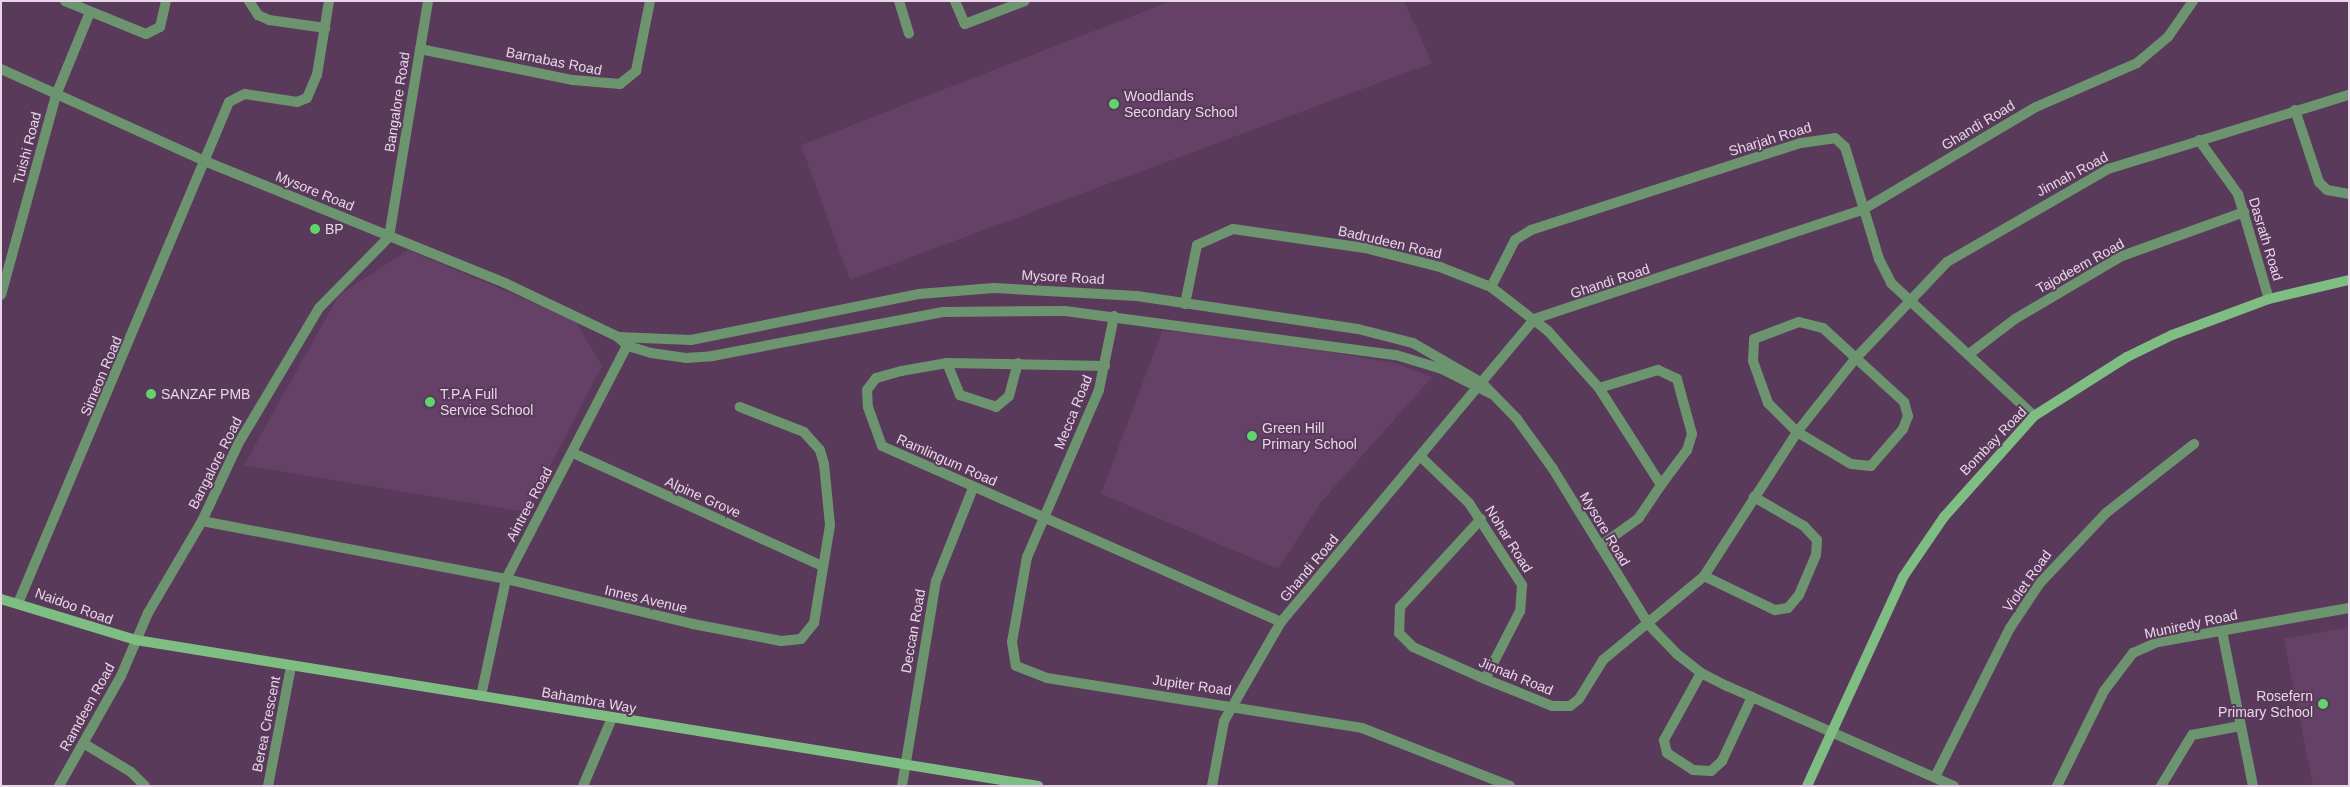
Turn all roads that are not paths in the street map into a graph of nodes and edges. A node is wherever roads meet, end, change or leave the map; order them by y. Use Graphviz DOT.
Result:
graph roads {
  1 [pos="65,1"];
  2 [pos="166,1"];
  3 [pos="249,1"];
  4 [pos="329,1"];
  5 [pos="428,1"];
  6 [pos="650,1"];
  7 [pos="899,1"];
  8 [pos="955,1"];
  9 [pos="1025,1"];
  10 [pos="2194,1"];
  11 [pos="90,12"];
  12 [pos="325,28"];
  13 [pos="909,34"];
  14 [pos="420,48"];
  15 [pos="1,69"];
  16 [pos="56,95"];
  17 [pos="2349,95"];
  18 [pos="2295,110"];
  19 [pos="2199,140"];
  20 [pos="207,162"];
  21 [pos="2349,194"];
  22 [pos="1864,209"];
  23 [pos="2244,212"];
  24 [pos="389,237"];
  25 [pos="2349,280"];
  26 [pos="1490,288"];
  27 [pos="1,295"];
  28 [pos="2269,299"];
  29 [pos="1909,301"];
  30 [pos="1185,304"];
  31 [pos="1114,316"];
  32 [pos="1534,319"];
  33 [pos="630,342"];
  34 [pos="1969,354"];
  35 [pos="1855,359"];
  36 [pos="947,363"];
  37 [pos="1018,363"];
  38 [pos="1105,366"];
  39 [pos="1480,386"];
  40 [pos="1599,388"];
  41 [pos="740,407"];
  42 [pos="2034,416"];
  43 [pos="1797,432"];
  44 [pos="2194,444"];
  45 [pos="572,453"];
  46 [pos="1421,457"];
  47 [pos="1661,485"];
  48 [pos="973,488"];
  49 [pos="1754,497"];
  50 [pos="1043,515"];
  51 [pos="1481,519"];
  52 [pos="202,521"];
  53 [pos="1600,546"];
  54 [pos="822,566"];
  55 [pos="1704,576"];
  56 [pos="506,579"];
  57 [pos="1,599"];
  58 [pos="20,601"];
  59 [pos="2349,608"];
  60 [pos="1281,622"];
  61 [pos="1649,625"];
  62 [pos="2222,631"];
  63 [pos="136,640"];
  64 [pos="291,667"];
  65 [pos="1701,673"];
  66 [pos="1485,679"];
  67 [pos="480,696"];
  68 [pos="1752,698"];
  69 [pos="1232,705"];
  70 [pos="612,718"];
  71 [pos="2240,726"];
  72 [pos="1831,734"];
  73 [pos="83,743"];
  74 [pos="905,765"];
  75 [pos="1936,777"];
  76 [pos="59,786"];
  77 [pos="145,786"];
  78 [pos="268,786"];
  79 [pos="583,786"];
  80 [pos="902,786"];
  81 [pos="1038,786"];
  82 [pos="1212,786"];
  83 [pos="1510,786"];
  84 [pos="1807,786"];
  85 [pos="1954,786"];
  86 [pos="2057,786"];
  87 [pos="2161,786"];
  88 [pos="2253,786"];
  1 -- 11 [label="street"];
  2 -- 11 [label="street"];
  3 -- 12 [label="street"];
  4 -- 12 [label="street"];
  5 -- 14 [label="street, Bangalore Road"];
  6 -- 14 [label="street, Barnabas Road"];
  7 -- 13 [label="street"];
  8 -- 9 [label="street"];
  10 -- 22 [label="street, Ghandi Road"];
  11 -- 16 [label="street, Tuishi Road"];
  12 -- 20 [label="street, Simeon Road"];
  14 -- 24 [label="street, Bangalore Road"];
  15 -- 16 [label="street, Mysore Road"];
  16 -- 20 [label="street, Mysore Road"];
  16 -- 27 [label="street, Tuishi Road"];
  17 -- 18 [label="street, Jinnah Road"];
  18 -- 19 [label="street, Jinnah Road"];
  18 -- 21 [label="street"];
  19 -- 23 [label="street, Dasrath Road"];
  19 -- 29 [label="street, Jinnah Road"];
  20 -- 24 [label="street, Mysore Road"];
  20 -- 58 [label="street, Simeon Road"];
  22 -- 26 [label="street, Sharjah Road"];
  22 -- 29 [label="street, Sharjah Road"];
  22 -- 32 [label="street, Ghandi Road"];
  23 -- 28 [label="street, Dasrath Road"];
  23 -- 34 [label="street, Tajodeem Road"];
  24 -- 33 [label="street, Mysore Road"];
  24 -- 52 [label="street, Bangalore Road"];
  25 -- 28 [label="street, Bombay Road"];
  26 -- 30 [label="street, Badrudeen Road"];
  26 -- 32 [label="street, Badrudeen Road"];
  28 -- 42 [label="street, Bombay Road"];
  29 -- 34 [label="street, Sharjah Road"];
  29 -- 35 [label="street, Jinnah Road"];
  30 -- 33 [label="street, Mysore Road"];
  30 -- 39 [label="street, Mysore Road"];
  31 -- 33 [label="street, Mysore Road"];
  31 -- 38 [label="street, Mecca Road"];
  31 -- 39 [label="street, Mysore Road"];
  32 -- 39 [label="street, Ghandi Road"];
  32 -- 40 [label="street, Badrudeen Road"];
  33 -- 45 [label="street, Aintree Road"];
  34 -- 42 [label="street, Sharjah Road"];
  35 -- 43 [label="street, Jinnah Road"];
  35 -- 43 [label="street"];
  35 -- 43 [label="street"];
  36 -- 37 [label="street, Ramlingum Road"];
  36 -- 37 [label="street"];
  36 -- 48 [label="street, Ramlingum Road"];
  37 -- 38 [label="street, Ramlingum Road"];
  38 -- 50 [label="street, Mecca Road"];
  39 -- 46 [label="street, Ghandi Road"];
  39 -- 53 [label="street, Mysore Road"];
  40 -- 47 [label="street, Badrudeen Road"];
  40 -- 47 [label="street"];
  41 -- 54 [label="street, Innes Avenue"];
  42 -- 72 [label="street, Bombay Road"];
  43 -- 49 [label="street, Jinnah Road"];
  44 -- 75 [label="street, Violet Road"];
  45 -- 54 [label="street, Alpine Grove"];
  45 -- 56 [label="street, Aintree Road"];
  46 -- 51 [label="street, Nohar Road"];
  46 -- 60 [label="street, Ghandi Road"];
  47 -- 53 [label="street"];
  48 -- 50 [label="street, Ramlingum Road"];
  48 -- 74 [label="street, Deccan Road"];
  49 -- 55 [label="street, Jinnah Road"];
  49 -- 55 [label="street"];
  50 -- 60 [label="street, Ramlingum Road"];
  50 -- 69 [label="street, Jupiter Road"];
  51 -- 66 [label="street, Nohar Road"];
  51 -- 66 [label="street, Jinnah Road"];
  52 -- 56 [label="street, Innes Avenue"];
  52 -- 63 [label="street, Bangalore Road"];
  53 -- 61 [label="street, Mysore Road"];
  54 -- 56 [label="street, Innes Avenue"];
  55 -- 61 [label="street, Jinnah Road"];
  56 -- 67 [label="street, Aintree Road"];
  57 -- 58 [label="street, Naidoo Road"];
  58 -- 63 [label="street, Naidoo Road"];
  59 -- 62 [label="street, Muniredy Road"];
  60 -- 69 [label="street, Ghandi Road"];
  61 -- 65 [label="street, Mysore Road"];
  61 -- 66 [label="street, Jinnah Road"];
  62 -- 71 [label="street"];
  62 -- 86 [label="street, Muniredy Road"];
  63 -- 64 [label="street, Bahambra Way"];
  63 -- 73 [label="street, Ramdeen Road"];
  64 -- 67 [label="street, Bahambra Way"];
  64 -- 78 [label="street, Berea Crescent"];
  65 -- 68 [label="street, Mysore Road"];
  65 -- 68 [label="street"];
  67 -- 70 [label="street, Bahambra Way"];
  68 -- 72 [label="street, Mysore Road"];
  69 -- 82 [label="street, Ghandi Road"];
  69 -- 83 [label="street, Jupiter Road"];
  70 -- 74 [label="street, Bahambra Way"];
  70 -- 79 [label="street"];
  71 -- 87 [label="street"];
  71 -- 88 [label="street"];
  72 -- 75 [label="street, Mysore Road"];
  72 -- 84 [label="street, Bombay Road"];
  73 -- 76 [label="street, Ramdeen Road"];
  73 -- 77 [label="street"];
  74 -- 80 [label="street, Deccan Road"];
  74 -- 81 [label="street, Bahambra Way"];
  75 -- 85 [label="street, Mysore Road"];
}
